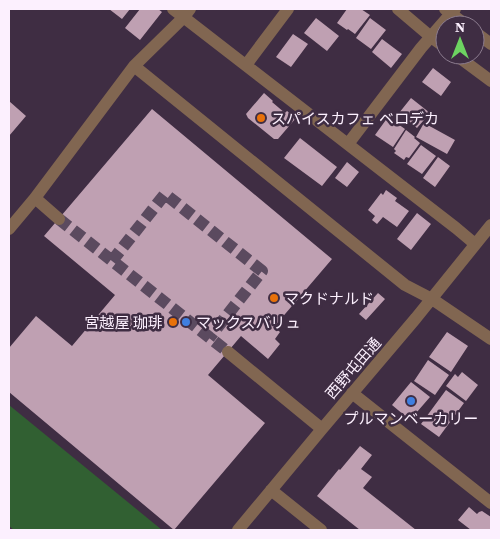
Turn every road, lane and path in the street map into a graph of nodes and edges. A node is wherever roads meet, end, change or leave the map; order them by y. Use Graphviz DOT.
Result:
graph roads {
  1 [pos="173,9"];
  2 [pos="288,9"];
  3 [pos="398,9"];
  4 [pos="450,10"];
  5 [pos="187,13"];
  6 [pos="431,37"];
  7 [pos="435,40"];
  8 [pos="246,65"];
  9 [pos="470,65"];
  10 [pos="134,66"];
  11 [pos="491,80"];
  12 [pos="348,144"];
  13 [pos="35,198"];
  14 [pos="59,219"];
  15 [pos="491,225"];
  16 [pos="9,228"];
  17 [pos="475,244"];
  18 [pos="432,299"];
  19 [pos="491,339"];
  20 [pos="228,352"];
  21 [pos="352,392"];
  22 [pos="322,429"];
  23 [pos="271,490"];
  24 [pos="491,503"];
  25 [pos="238,530"];
  26 [pos="321,530"];
  1 -- 5 [label="street"];
  2 -- 8 [label="street"];
  3 -- 6 [label="street"];
  4 -- 6 [label="street"];
  5 -- 8 [label="street"];
  5 -- 10 [label="street"];
  6 -- 7 [label="street"];
  6 -- 12 [label="street"];
  8 -- 12 [label="street"];
  9 -- 11 [label="street"];
  10 -- 13 [label="street"];
  10 -- 18 [label="street"];
  12 -- 17 [label="street"];
  13 -- 14 [label="street"];
  13 -- 16 [label="street"];
  15 -- 17 [label="street, 西野屯田通"];
  17 -- 18 [label="street, 西野屯田通"];
  18 -- 19 [label="street"];
  18 -- 21 [label="street, 西野屯田通"];
  20 -- 22 [label="street"];
  21 -- 22 [label="street, 西野屯田通"];
  21 -- 24 [label="street"];
  22 -- 23 [label="street, 西野屯田通"];
  23 -- 25 [label="street, 西野屯田通"];
  23 -- 26 [label="street"];
}
